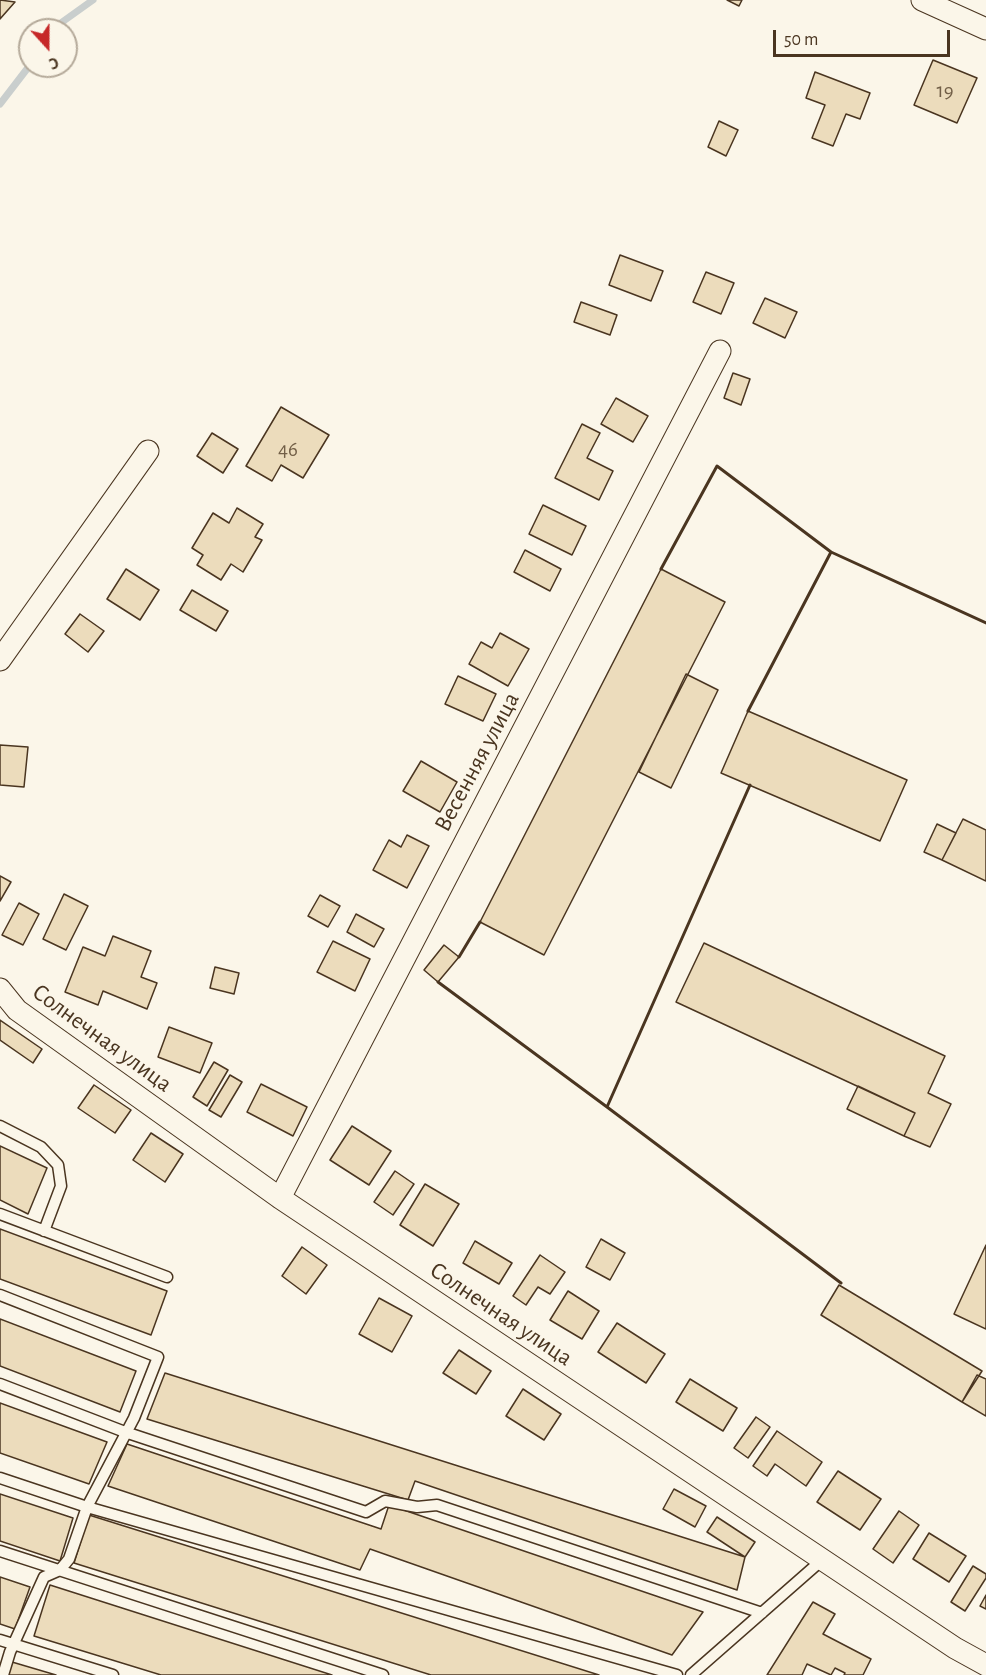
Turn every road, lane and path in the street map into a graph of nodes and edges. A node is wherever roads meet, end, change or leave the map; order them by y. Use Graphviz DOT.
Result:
graph roads {
  1 [pos="922,0"];
  2 [pos="986,29"];
  3 [pos="720,351"];
  4 [pos="148,450"];
  5 [pos="0,660"];
  6 [pos="0,989"];
  7 [pos="0,1126"];
  8 [pos="280,1198"];
  9 [pos="0,1214"];
  10 [pos="44,1231"];
  11 [pos="167,1277"];
  12 [pos="0,1295"];
  13 [pos="0,1384"];
  14 [pos="125,1432"];
  15 [pos="0,1478"];
  16 [pos="87,1507"];
  17 [pos="0,1551"];
  18 [pos="822,1560"];
  19 [pos="60,1570"];
  20 [pos="762,1613"];
  21 [pos="0,1640"];
  22 [pos="14,1645"];
  23 [pos="986,1665"];
  24 [pos="3,1675"];
  25 [pos="113,1675"];
  26 [pos="383,1675"];
  27 [pos="677,1675"];
  28 [pos="691,1675"];
  1 -- 2 [label="street"];
  3 -- 8 [label="street, Весенняя улица"];
  4 -- 5 [label="street"];
  6 -- 8 [label="street, Солнечная улица"];
  7 -- 10 [label="lane"];
  8 -- 18 [label="street, Солнечная улица"];
  9 -- 10 [label="lane"];
  10 -- 11 [label="lane"];
  12 -- 14 [label="lane"];
  13 -- 14 [label="lane"];
  14 -- 16 [label="lane"];
  14 -- 20 [label="lane"];
  15 -- 16 [label="lane"];
  16 -- 19 [label="lane"];
  16 -- 27 [label="lane"];
  17 -- 19 [label="lane"];
  18 -- 20 [label="lane"];
  18 -- 23 [label="street, Солнечная улица"];
  19 -- 22 [label="lane"];
  19 -- 26 [label="lane"];
  20 -- 28 [label="lane"];
  21 -- 22 [label="lane"];
  22 -- 24 [label="lane"];
  22 -- 25 [label="lane"];
}
